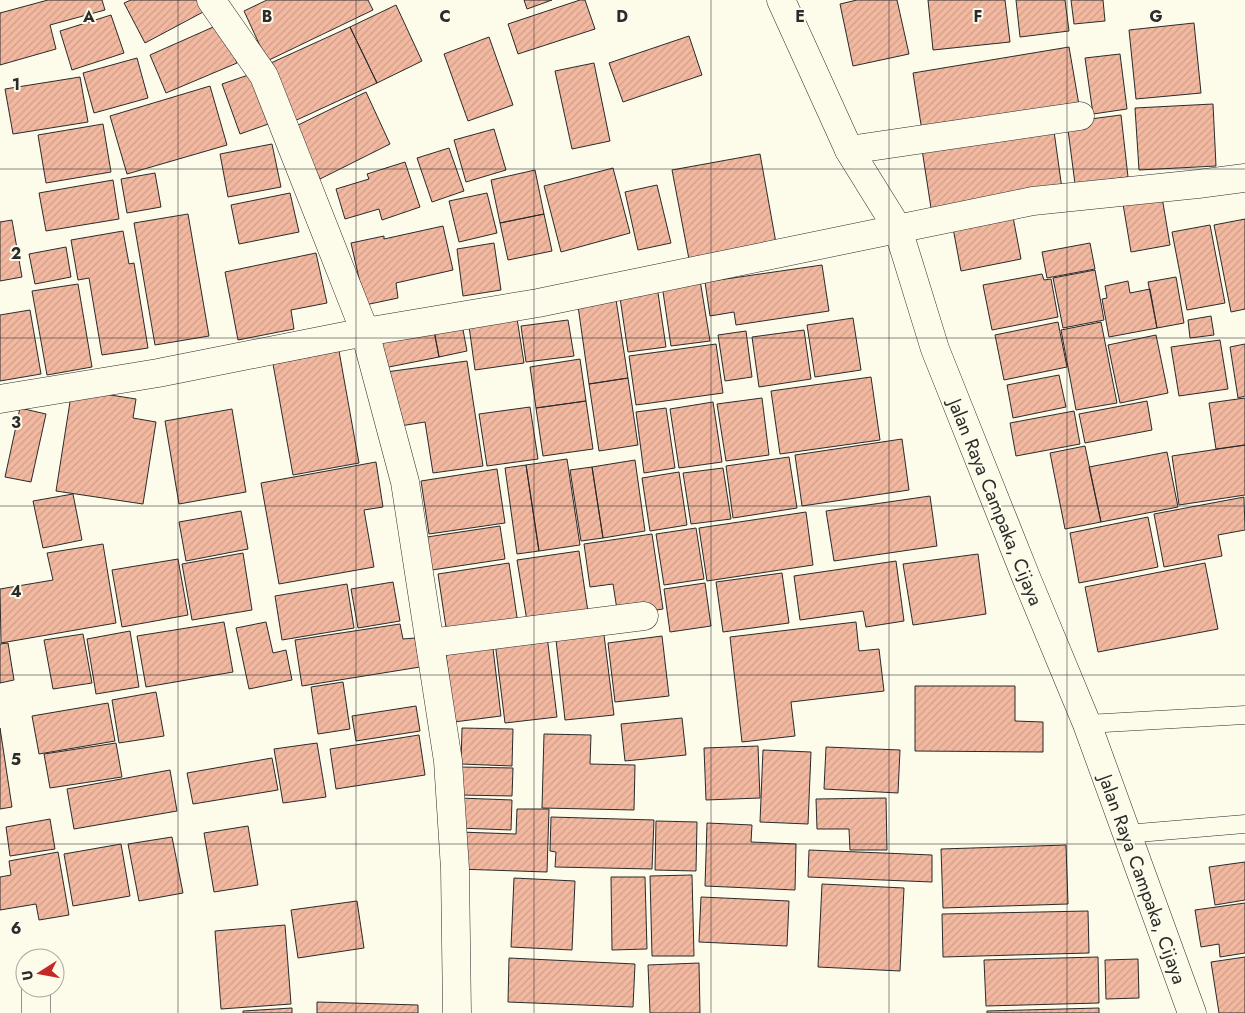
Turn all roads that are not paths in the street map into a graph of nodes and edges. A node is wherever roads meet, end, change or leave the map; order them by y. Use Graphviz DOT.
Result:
graph roads {
  1 [pos="211,0"];
  2 [pos="781,0"];
  3 [pos="1080,116"];
  4 [pos="849,150"];
  5 [pos="1245,178"];
  6 [pos="898,229"];
  7 [pos="365,332"];
  8 [pos="0,399"];
  9 [pos="644,616"];
  10 [pos="430,643"];
  11 [pos="1245,715"];
  12 [pos="1087,724"];
  13 [pos="1245,824"];
  14 [pos="1126,834"];
  15 [pos="36,998"];
  16 [pos="36,1013"];
  17 [pos="457,1013"];
  18 [pos="1192,1013"];
  1 -- 7 [label="street"];
  2 -- 4 [label="street, Jalan Raya Campaka, Cijaya"];
  3 -- 4 [label="street"];
  4 -- 6 [label="street, Jalan Raya Campaka, Cijaya"];
  5 -- 6 [label="street"];
  6 -- 7 [label="street"];
  6 -- 12 [label="street, Jalan Raya Campaka, Cijaya"];
  7 -- 8 [label="street"];
  7 -- 10 [label="street"];
  9 -- 10 [label="street"];
  10 -- 17 [label="street"];
  11 -- 12 [label="lane"];
  12 -- 14 [label="street, Jalan Raya Campaka, Cijaya"];
  13 -- 14 [label="lane"];
  14 -- 18 [label="street, Jalan Raya Campaka, Cijaya"];
  15 -- 16 [label="street"];
}
